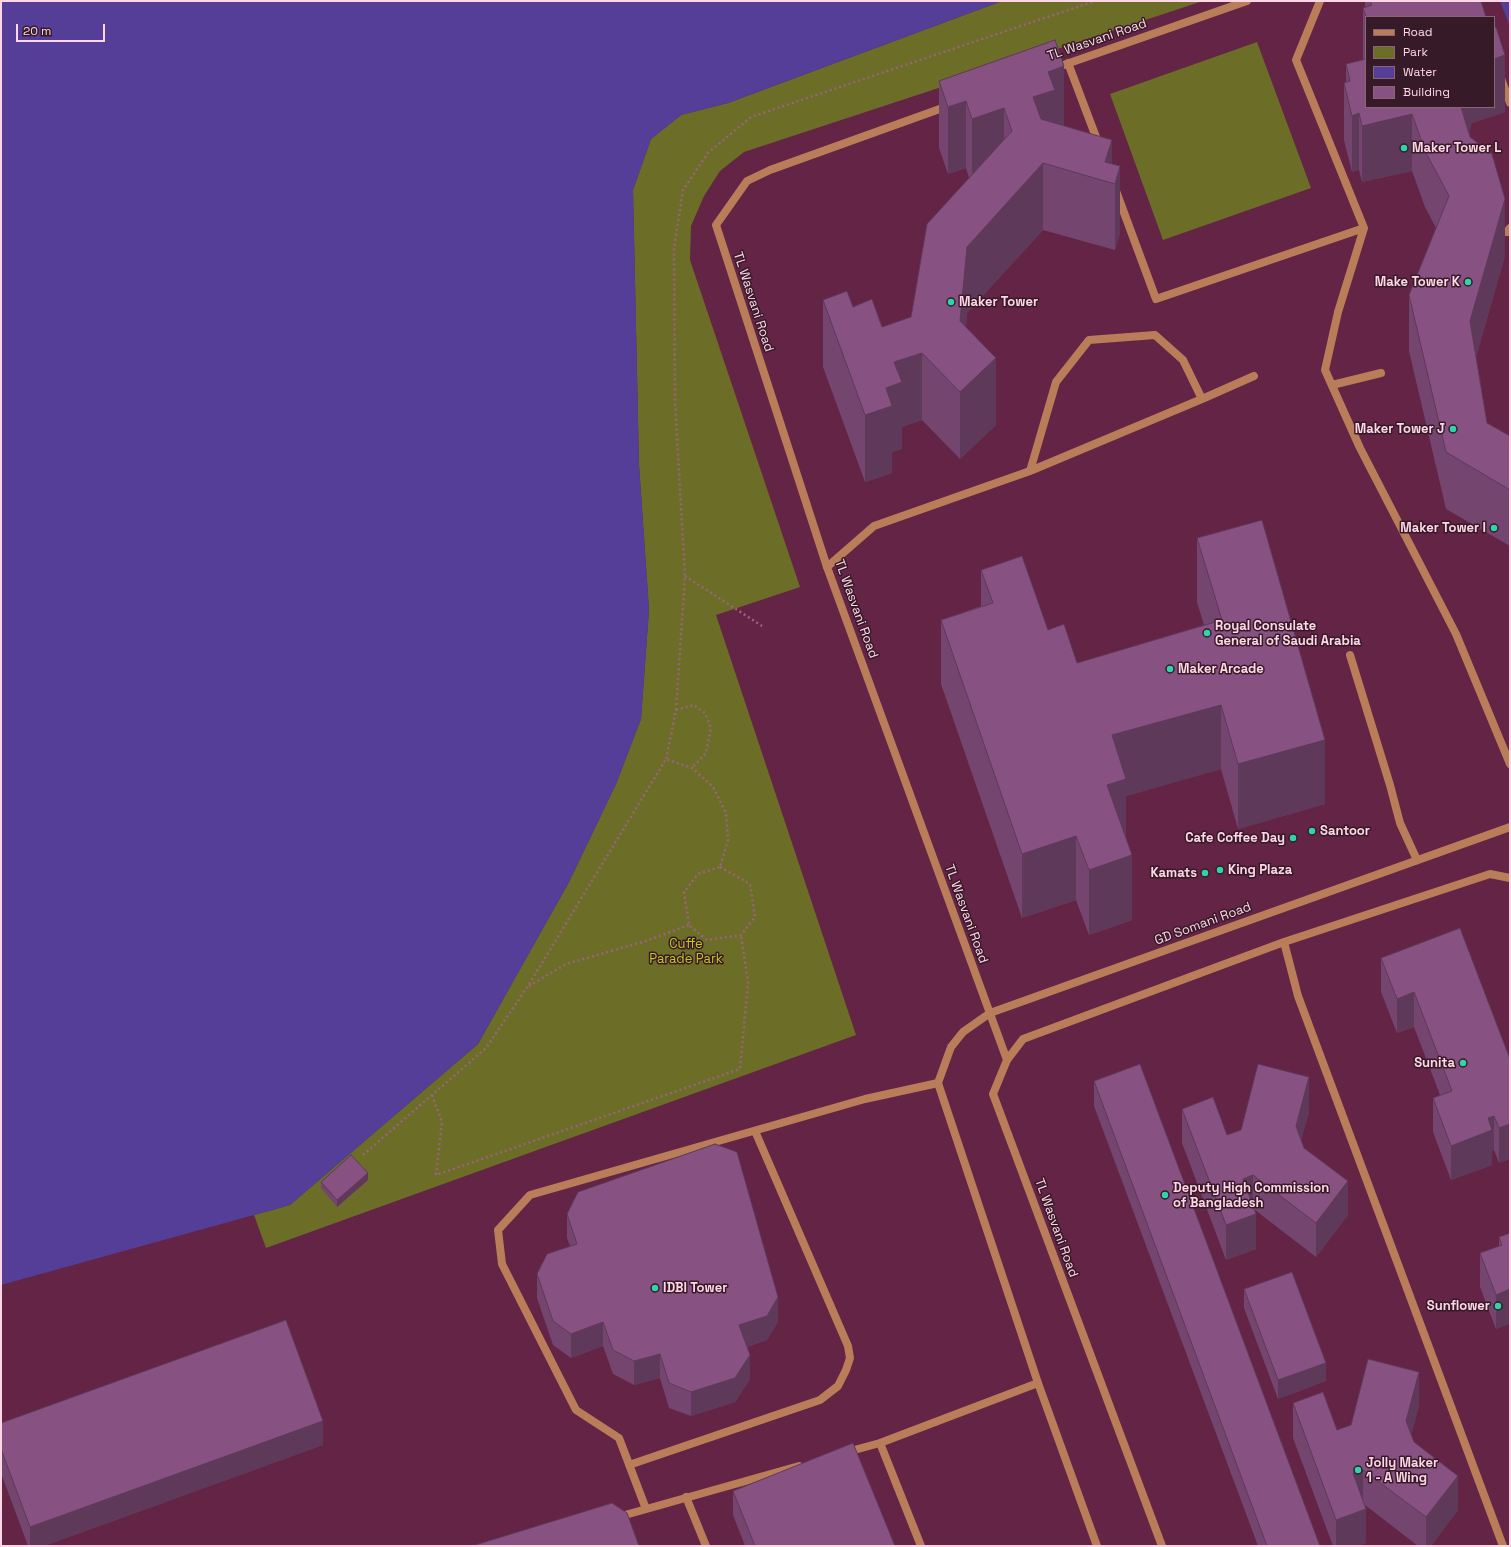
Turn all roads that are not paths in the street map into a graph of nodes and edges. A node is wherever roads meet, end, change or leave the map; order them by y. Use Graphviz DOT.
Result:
graph roads {
  1 [pos="1247,1"];
  2 [pos="1320,1"];
  3 [pos="1495,62"];
  4 [pos="1068,63"];
  5 [pos="1046,71"];
  6 [pos="956,103"];
  7 [pos="1510,103"];
  8 [pos="1101,151"];
  9 [pos="1112,181"];
  10 [pos="1364,228"];
  11 [pos="1381,373"];
  12 [pos="1254,376"];
  13 [pos="1332,385"];
  14 [pos="1202,399"];
  15 [pos="1030,471"];
  16 [pos="827,567"];
  17 [pos="1350,655"];
  18 [pos="1510,764"];
  19 [pos="1510,827"];
  20 [pos="1417,860"];
  21 [pos="1510,878"];
  22 [pos="1284,942"];
  23 [pos="990,1013"];
  24 [pos="1007,1060"];
  25 [pos="938,1083"];
  26 [pos="755,1131"];
  27 [pos="1038,1383"];
  28 [pos="880,1443"];
  29 [pos="842,1454"];
  30 [pos="805,1464"];
  31 [pos="629,1465"];
  32 [pos="686,1498"];
  33 [pos="646,1509"];
  34 [pos="608,1520"];
  35 [pos="706,1546"];
  36 [pos="921,1546"];
  37 [pos="1097,1546"];
  38 [pos="1162,1546"];
  39 [pos="1503,1546"];
  1 -- 4 [label="street, TL Wasvani Road"];
  2 -- 10 [label="street"];
  3 -- 7 [label="street"];
  4 -- 5 [label="street, TL Wasvani Road"];
  4 -- 8 [label="street"];
  6 -- 16 [label="street, TL Wasvani Road"];
  9 -- 10 [label="street"];
  10 -- 13 [label="street"];
  11 -- 13 [label="street"];
  12 -- 14 [label="street"];
  13 -- 18 [label="street"];
  14 -- 15 [label="street"];
  14 -- 15 [label="street"];
  15 -- 16 [label="street"];
  16 -- 23 [label="street, TL Wasvani Road"];
  17 -- 20 [label="street"];
  19 -- 20 [label="street, GD Somani Road"];
  20 -- 23 [label="street, GD Somani Road"];
  21 -- 22 [label="street"];
  22 -- 24 [label="street"];
  22 -- 39 [label="street"];
  23 -- 24 [label="street, TL Wasvani Road"];
  23 -- 25 [label="street, GD Somani Road"];
  24 -- 38 [label="street, TL Wasvani Road"];
  25 -- 26 [label="street"];
  25 -- 27 [label="street"];
  26 -- 31 [label="street"];
  26 -- 31 [label="street"];
  27 -- 28 [label="street"];
  27 -- 37 [label="street"];
  28 -- 29 [label="street"];
  28 -- 36 [label="street"];
  30 -- 32 [label="street"];
  31 -- 33 [label="street"];
  32 -- 33 [label="street"];
  32 -- 35 [label="street"];
  33 -- 34 [label="street"];
}
